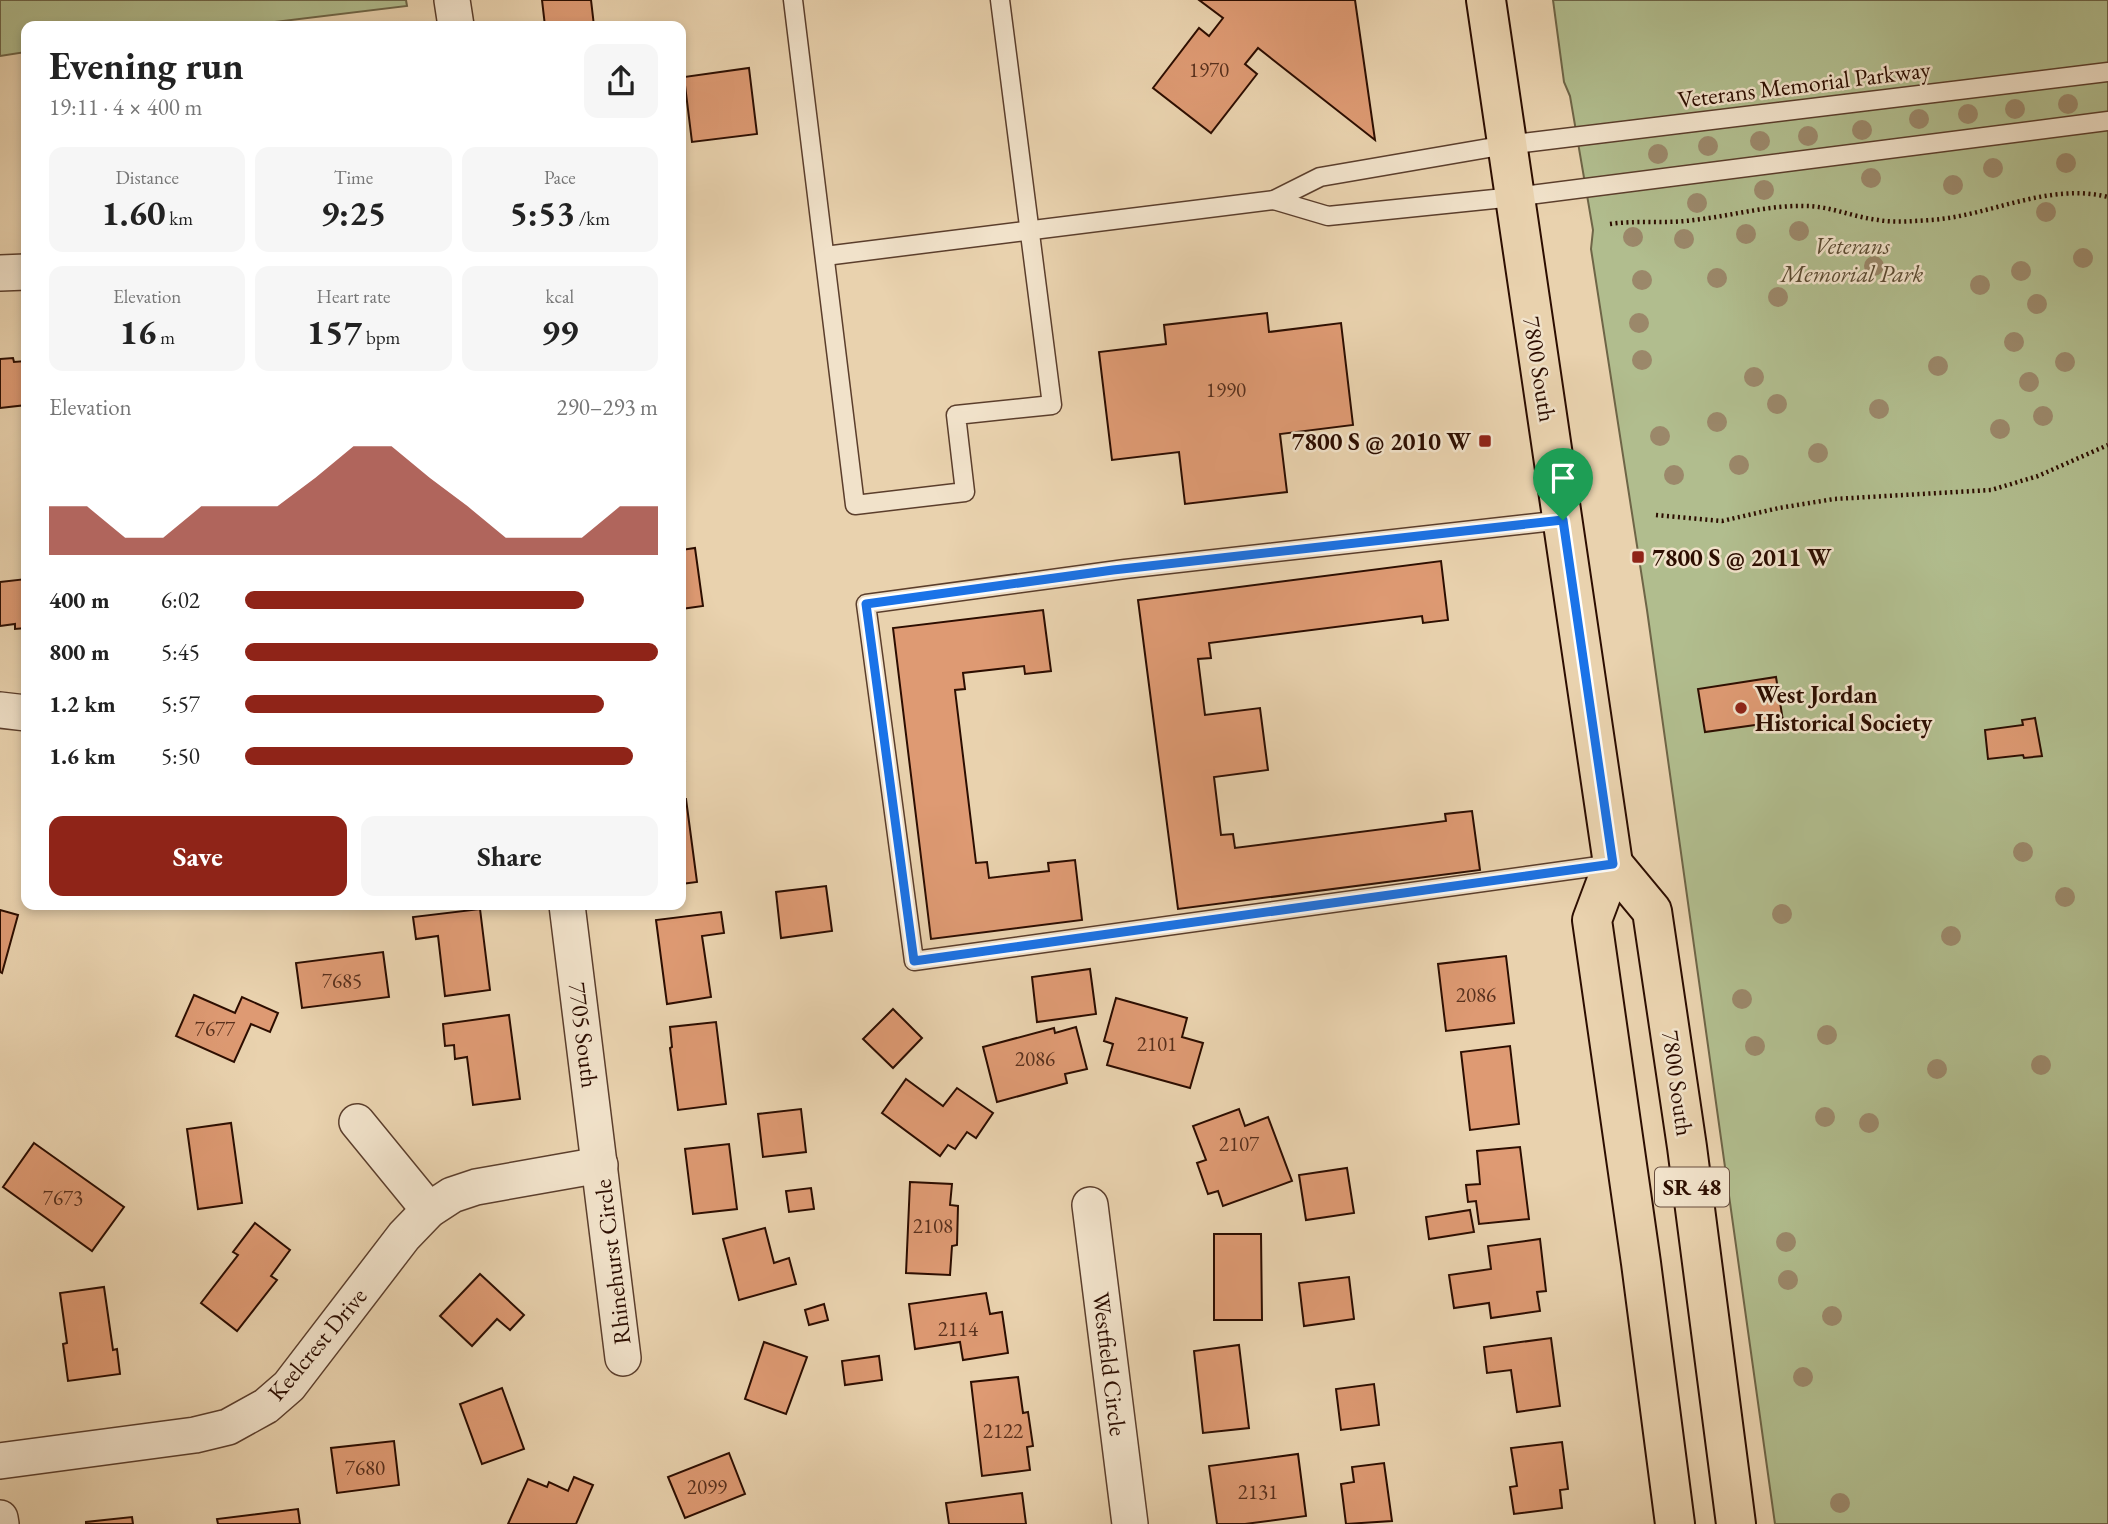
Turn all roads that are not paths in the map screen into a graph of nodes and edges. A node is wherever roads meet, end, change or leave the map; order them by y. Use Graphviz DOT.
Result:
graph roads {
  1 [pos="452,0"];
  2 [pos="793,0"];
  3 [pos="1000,0"];
  4 [pos="1486,0"];
  5 [pos="455,21"];
  6 [pos="2108,72"];
  7 [pos="2108,121"];
  8 [pos="1506,145"];
  9 [pos="1514,197"];
  10 [pos="1274,200"];
  11 [pos="1031,230"];
  12 [pos="825,256"];
  13 [pos="21,272"];
  14 [pos="0,273"];
  15 [pos="1563,520"];
  16 [pos="0,710"];
  17 [pos="21,712"];
  18 [pos="1613,864"];
  19 [pos="568,910"];
  20 [pos="357,1122"];
  21 [pos="600,1165"];
  22 [pos="1090,1205"];
  23 [pos="429,1210"];
  24 [pos="623,1358"];
  25 [pos="0,1461"];
  26 [pos="0,1517"];
  27 [pos="1,1524"];
  28 [pos="1130,1524"];
  29 [pos="1675,1524"];
  30 [pos="1736,1524"];
  1 -- 5 [label="street"];
  2 -- 12 [label="lane"];
  3 -- 11 [label="lane"];
  4 -- 8 [label="main road, 7800 South / SR 48"];
  6 -- 8 [label="lane, Veterans Memorial Parkway"];
  7 -- 9 [label="lane"];
  8 -- 9 [label="main road, 7800 South / SR 48"];
  8 -- 10 [label="lane, Veterans Memorial Parkway"];
  9 -- 10 [label="lane"];
  9 -- 15 [label="main road, 7800 South / SR 48"];
  10 -- 11 [label="lane"];
  11 -- 12 [label="lane"];
  11 -- 12 [label="lane"];
  13 -- 14 [label="street"];
  15 -- 18 [label="main road, 7800 South / SR 48"];
  15 -- 18 [label="lane"];
  16 -- 17 [label="street"];
  18 -- 29 [label="main road, 7800 South / SR 48"];
  18 -- 30 [label="main road, 7800 South / SR 48"];
  19 -- 21 [label="street, 7705 South"];
  20 -- 23 [label="street"];
  21 -- 23 [label="street, Keelcrest Drive"];
  21 -- 24 [label="street, Rhinehurst Circle"];
  22 -- 28 [label="street, Westfield Circle"];
  23 -- 25 [label="street, Keelcrest Drive"];
  26 -- 27 [label="street"];
}
